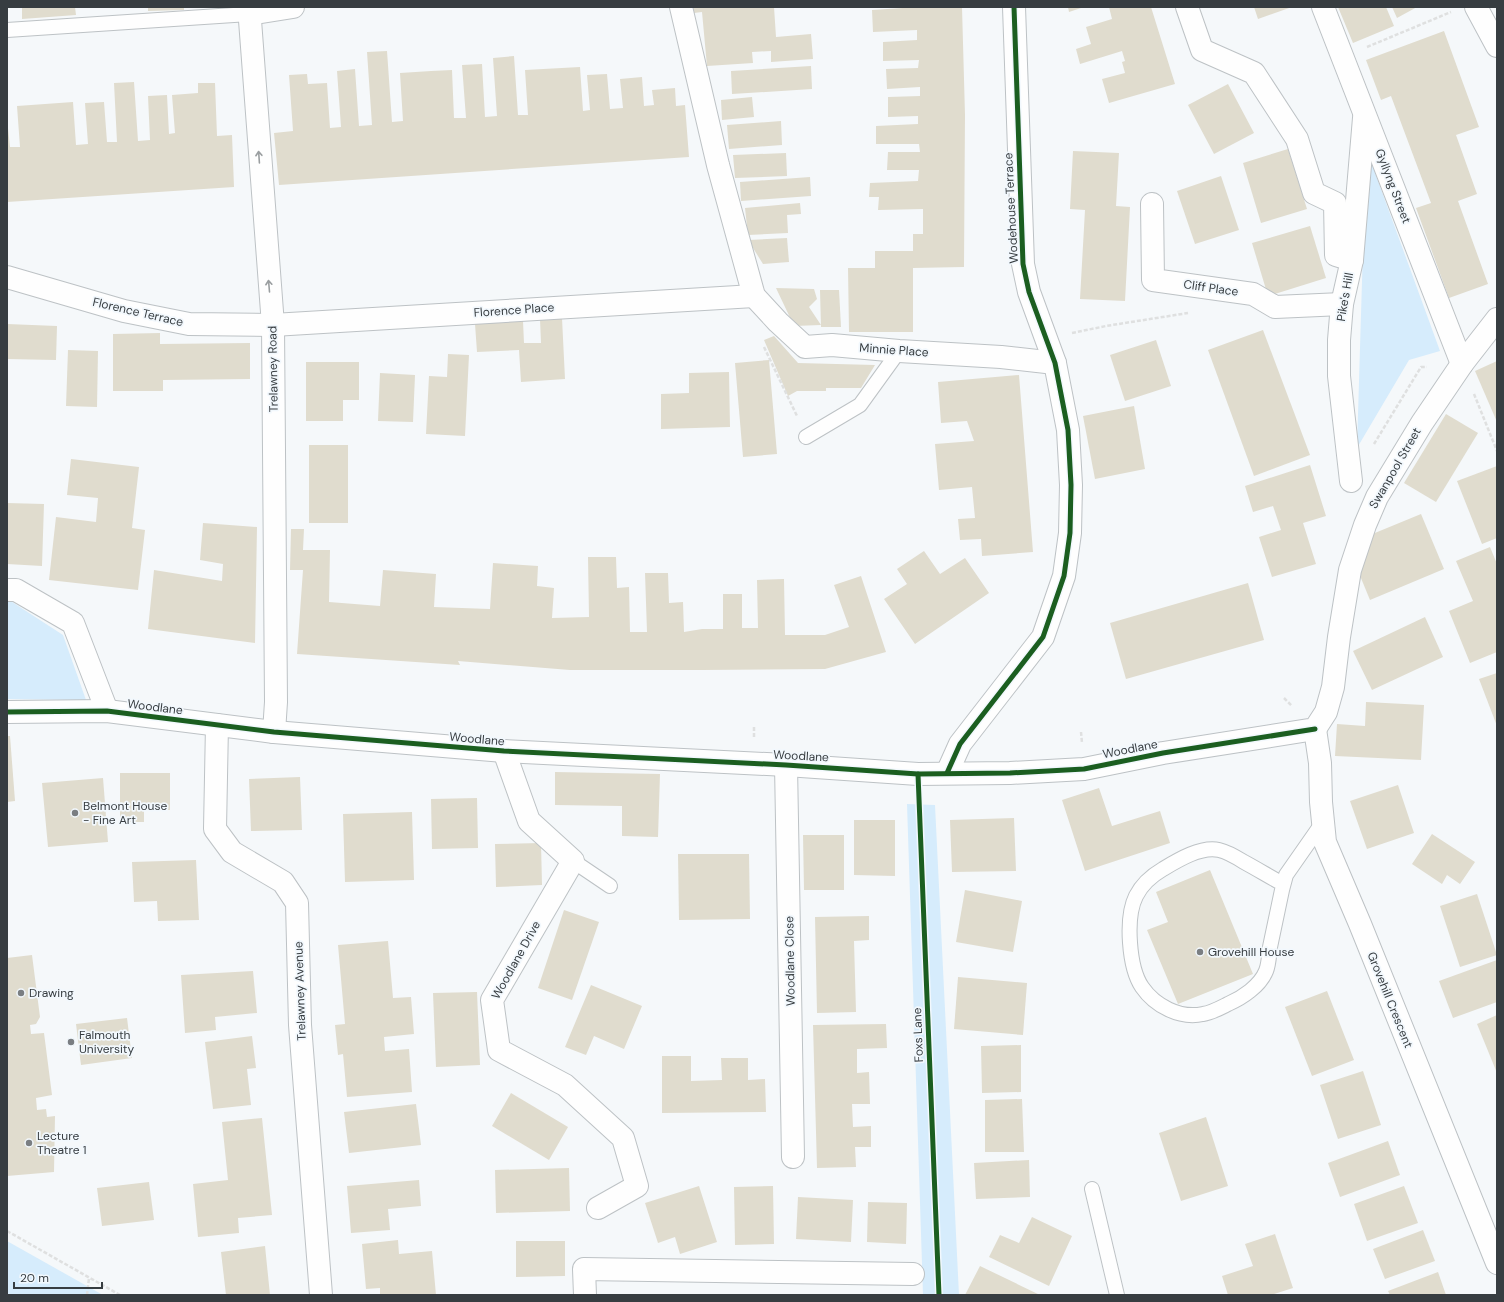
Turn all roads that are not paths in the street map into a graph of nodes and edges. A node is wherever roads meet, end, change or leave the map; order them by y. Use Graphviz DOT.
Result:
graph roads {
  1 [pos="293,7"];
  2 [pos="681,7"];
  3 [pos="1014,7"];
  4 [pos="1187,7"];
  5 [pos="1324,7"];
  6 [pos="1467,8"];
  7 [pos="249,11"];
  8 [pos="7,30"];
  9 [pos="1497,46"];
  10 [pos="1364,113"];
  11 [pos="1152,204"];
  12 [pos="1352,260"];
  13 [pos="7,277"];
  14 [pos="754,296"];
  15 [pos="1342,304"];
  16 [pos="1497,319"];
  17 [pos="273,325"];
  18 [pos="899,351"];
  19 [pos="1055,364"];
  20 [pos="1462,364"];
  21 [pos="806,436"];
  22 [pos="1351,481"];
  23 [pos="7,590"];
  24 [pos="106,711"];
  25 [pos="7,712"];
  26 [pos="217,725"];
  27 [pos="1315,729"];
  28 [pos="274,732"];
  29 [pos="504,751"];
  30 [pos="786,765"];
  31 [pos="947,773"];
  32 [pos="1323,822"];
  33 [pos="573,861"];
  34 [pos="1283,884"];
  35 [pos="610,886"];
  36 [pos="793,1157"];
  37 [pos="1092,1189"];
  38 [pos="598,1208"];
  39 [pos="1497,1263"];
  40 [pos="913,1274"];
  41 [pos="321,1295"];
  42 [pos="585,1295"];
  43 [pos="1117,1295"];
  1 -- 7 [label="street"];
  2 -- 14 [label="street"];
  3 -- 19 [label="street, Wodehouse Terrace"];
  4 -- 12 [label="street"];
  5 -- 10 [label="street, Gyllyng Street"];
  6 -- 9 [label="street"];
  7 -- 8 [label="lane"];
  17 -- 7 [label="street, Trelawney Road, one-way"];
  10 -- 12 [label="street, Pike's Hill"];
  10 -- 20 [label="street, Gyllyng Street"];
  11 -- 15 [label="street, Cliff Place"];
  12 -- 15 [label="street, Pike's Hill"];
  13 -- 17 [label="street, Florence Terrace"];
  14 -- 17 [label="street, Florence Place"];
  14 -- 18 [label="street, Minnie Place"];
  15 -- 22 [label="street, Pike's Hill"];
  16 -- 20 [label="street, Swanpool Street"];
  17 -- 28 [label="street, Trelawney Road"];
  18 -- 19 [label="street, Minnie Place"];
  18 -- 21 [label="lane"];
  19 -- 31 [label="street, Wodehouse Terrace"];
  20 -- 27 [label="street, Swanpool Street"];
  23 -- 24 [label="street"];
  24 -- 25 [label="street, Woodlane"];
  24 -- 26 [label="street, Woodlane"];
  26 -- 28 [label="street, Woodlane"];
  26 -- 41 [label="street, Trelawney Avenue"];
  27 -- 31 [label="street, Woodlane"];
  27 -- 32 [label="street, Grovehill Crescent"];
  28 -- 29 [label="street, Woodlane"];
  29 -- 30 [label="street, Woodlane"];
  29 -- 33 [label="street"];
  30 -- 31 [label="street, Woodlane"];
  30 -- 36 [label="street, Woodlane Close"];
  32 -- 34 [label="lane"];
  32 -- 39 [label="street, Grovehill Crescent"];
  33 -- 35 [label="lane"];
  33 -- 38 [label="street, Woodlane Drive"];
  34 -- 34 [label="lane"];
  37 -- 43 [label="lane"];
  40 -- 42 [label="street"];
}
